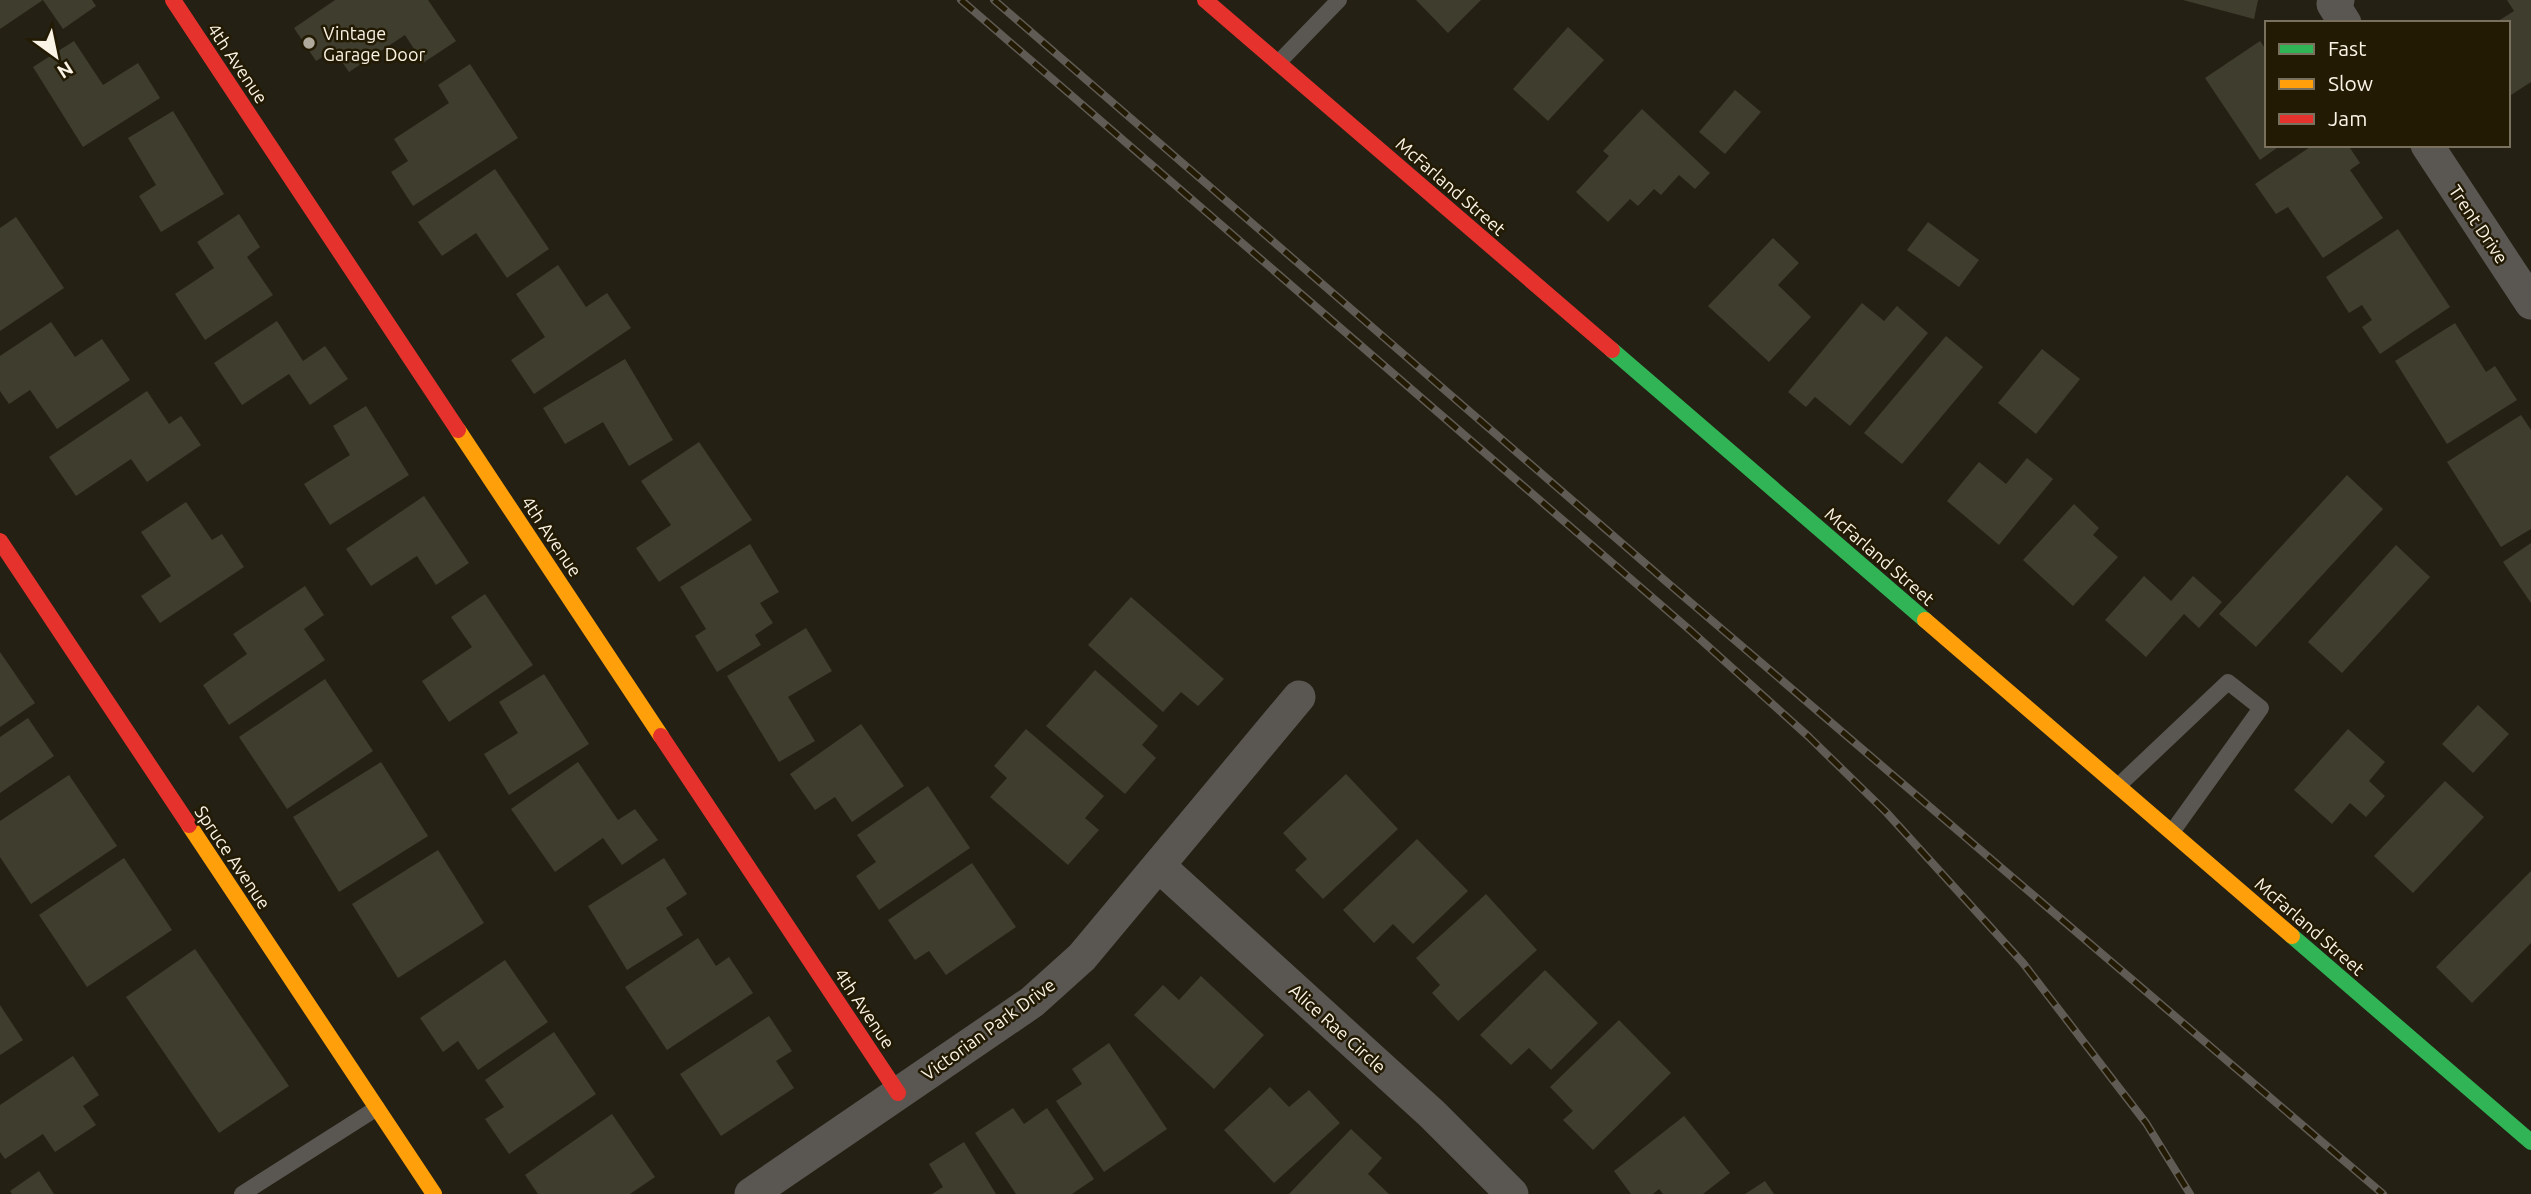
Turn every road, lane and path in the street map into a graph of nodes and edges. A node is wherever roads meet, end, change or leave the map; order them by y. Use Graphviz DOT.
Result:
graph roads {
  1 [pos="173,0"];
  2 [pos="1205,0"];
  3 [pos="1339,0"];
  4 [pos="2338,0"];
  5 [pos="2344,21"];
  6 [pos="1278,63"];
  7 [pos="2428,147"];
  8 [pos="2531,303"];
  9 [pos="0,541"];
  10 [pos="1299,697"];
  11 [pos="2118,786"];
  12 [pos="2172,832"];
  13 [pos="1159,866"];
  14 [pos="898,1093"];
  15 [pos="377,1108"];
  16 [pos="2531,1142"];
  17 [pos="1506,1192"];
  18 [pos="242,1194"];
  19 [pos="434,1194"];
  20 [pos="751,1194"];
  1 -- 14 [label="street, 4th Avenue"];
  2 -- 6 [label="street, McFarland Street"];
  3 -- 6 [label="lane"];
  4 -- 5 [label="street"];
  6 -- 11 [label="street, McFarland Street"];
  7 -- 8 [label="street, Trent Drive"];
  9 -- 15 [label="street, Spruce Avenue"];
  10 -- 13 [label="street, Victorian Park Drive"];
  11 -- 12 [label="street, McFarland Street"];
  11 -- 12 [label="lane"];
  12 -- 16 [label="street, McFarland Street"];
  13 -- 14 [label="street, Victorian Park Drive"];
  13 -- 17 [label="street, Alice Rae Circle"];
  14 -- 20 [label="street, Victorian Park Drive"];
  15 -- 18 [label="lane"];
  15 -- 19 [label="street, Spruce Avenue"];
}
